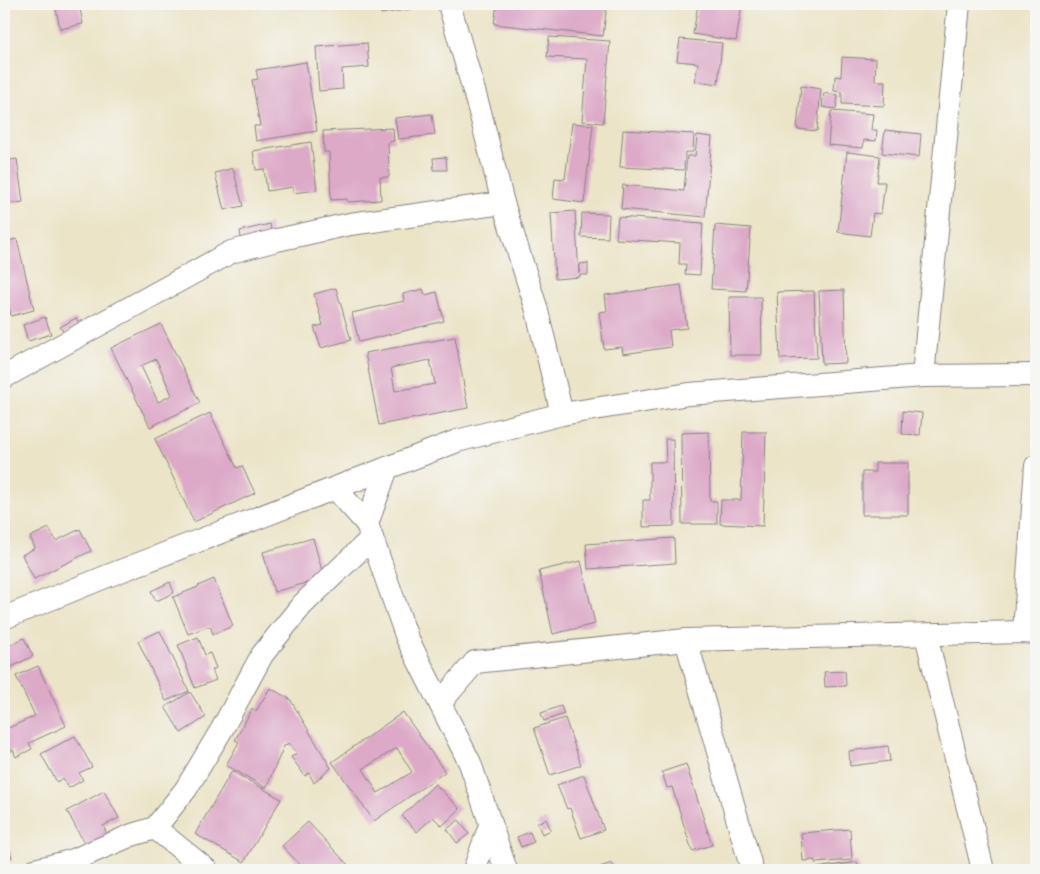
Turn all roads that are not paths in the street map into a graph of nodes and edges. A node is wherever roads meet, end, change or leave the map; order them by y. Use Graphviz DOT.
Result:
graph roads {
  1 [pos="449,4"];
  2 [pos="959,4"];
  3 [pos="502,203"];
  4 [pos="1036,375"];
  5 [pos="923,376"];
  6 [pos="4,377"];
  7 [pos="562,414"];
  8 [pos="1036,466"];
  9 [pos="387,468"];
  10 [pos="335,488"];
  11 [pos="370,531"];
  12 [pos="4,618"];
  13 [pos="1030,632"];
  14 [pos="926,635"];
  15 [pos="686,640"];
  16 [pos="440,702"];
  17 [pos="491,823"];
  18 [pos="156,828"];
  19 [pos="35,870"];
  20 [pos="207,870"];
  21 [pos="474,870"];
  22 [pos="506,870"];
  23 [pos="752,870"];
  24 [pos="983,870"];
  1 -- 3 [label="street"];
  2 -- 5 [label="street"];
  3 -- 6 [label="street"];
  3 -- 7 [label="street"];
  4 -- 5 [label="street"];
  5 -- 7 [label="street"];
  7 -- 9 [label="street"];
  8 -- 13 [label="street"];
  9 -- 10 [label="street"];
  9 -- 11 [label="street"];
  10 -- 11 [label="street"];
  10 -- 12 [label="street"];
  11 -- 16 [label="street"];
  11 -- 18 [label="street"];
  13 -- 14 [label="street"];
  14 -- 15 [label="street"];
  14 -- 24 [label="street"];
  15 -- 16 [label="street"];
  15 -- 23 [label="street"];
  16 -- 17 [label="street"];
  17 -- 21 [label="street"];
  17 -- 22 [label="street"];
  18 -- 19 [label="street"];
  18 -- 20 [label="street"];
}
